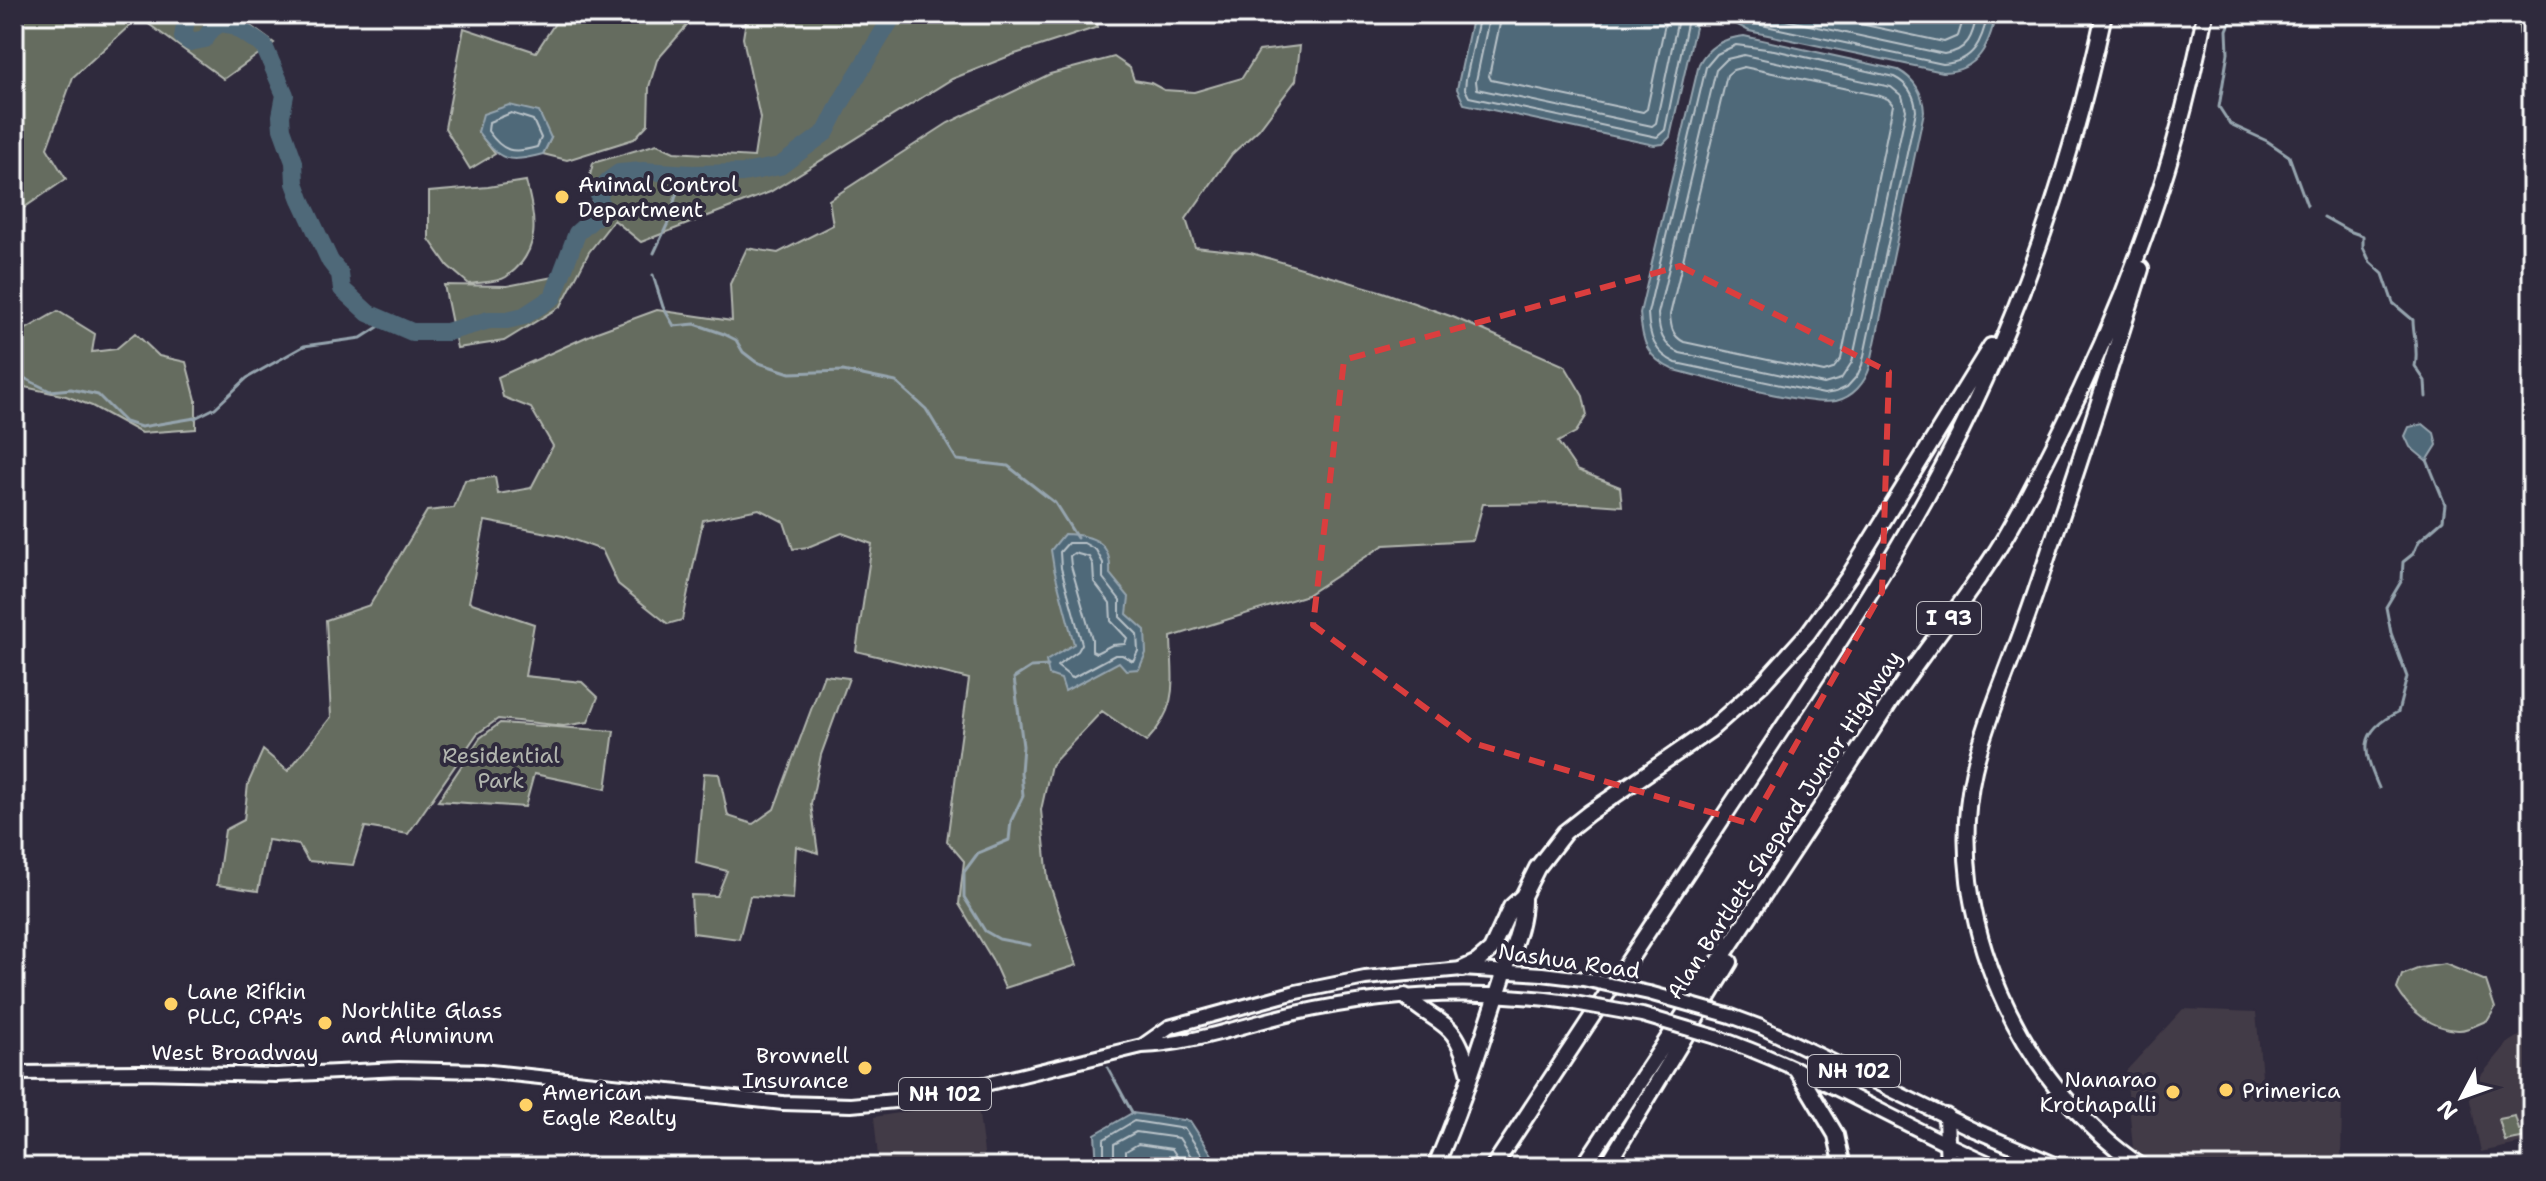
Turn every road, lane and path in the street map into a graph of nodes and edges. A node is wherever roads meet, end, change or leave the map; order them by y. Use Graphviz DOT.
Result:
graph roads {
  1 [pos="2104,14"];
  2 [pos="2205,14"];
  3 [pos="2160,200"];
  4 [pos="2016,307"];
  5 [pos="1766,894"];
  6 [pos="1523,896"];
  7 [pos="1462,969"];
  8 [pos="1505,971"];
  9 [pos="1497,994"];
  10 [pos="1405,996"];
  11 [pos="1142,1046"];
  12 [pos="1797,1070"];
  13 [pos="14,1073"];
  14 [pos="1470,1074"];
  15 [pos="743,1099"];
  16 [pos="1946,1116"];
  17 [pos="1947,1146"];
  18 [pos="1435,1167"];
  19 [pos="1493,1167"];
  20 [pos="1583,1167"];
  21 [pos="1606,1167"];
  22 [pos="1843,1167"];
  23 [pos="1948,1167"];
  24 [pos="1998,1167"];
  25 [pos="2062,1167"];
  26 [pos="2142,1167"];
  1 -- 4 [label="highway"];
  2 -- 3 [label="highway, Alan Bartlett Shepard Junior Highway / I 93"];
  3 -- 5 [label="highway, Alan Bartlett Shepard Junior Highway / I 93"];
  3 -- 26 [label="highway"];
  4 -- 6 [label="highway"];
  4 -- 19 [label="highway"];
  5 -- 20 [label="highway, Alan Bartlett Shepard Junior Highway / I 93"];
  5 -- 21 [label="highway"];
  6 -- 7 [label="highway"];
  6 -- 8 [label="highway"];
  7 -- 8 [label="main road, Nashua Road / NH 102"];
  7 -- 11 [label="main road, Nashua Road / NH 102"];
  8 -- 9 [label="highway"];
  8 -- 16 [label="main road, Nashua Road / NH 102, bridge"];
  9 -- 10 [label="main road, Nashua Road / NH 102"];
  9 -- 12 [label="main road, Nashua Road / NH 102, bridge"];
  9 -- 14 [label="highway"];
  10 -- 11 [label="main road, Nashua Road / NH 102"];
  10 -- 14 [label="highway"];
  11 -- 15 [label="main road, Nashua Road / NH 102"];
  12 -- 17 [label="main road, Nashua Road / NH 102"];
  12 -- 22 [label="highway"];
  13 -- 15 [label="main road, West Broadway / NH 102"];
  14 -- 18 [label="highway"];
  16 -- 17 [label="highway"];
  16 -- 25 [label="main road, Nashua Road / NH 102"];
  17 -- 23 [label="highway"];
  17 -- 24 [label="main road, Nashua Road / NH 102"];
}
